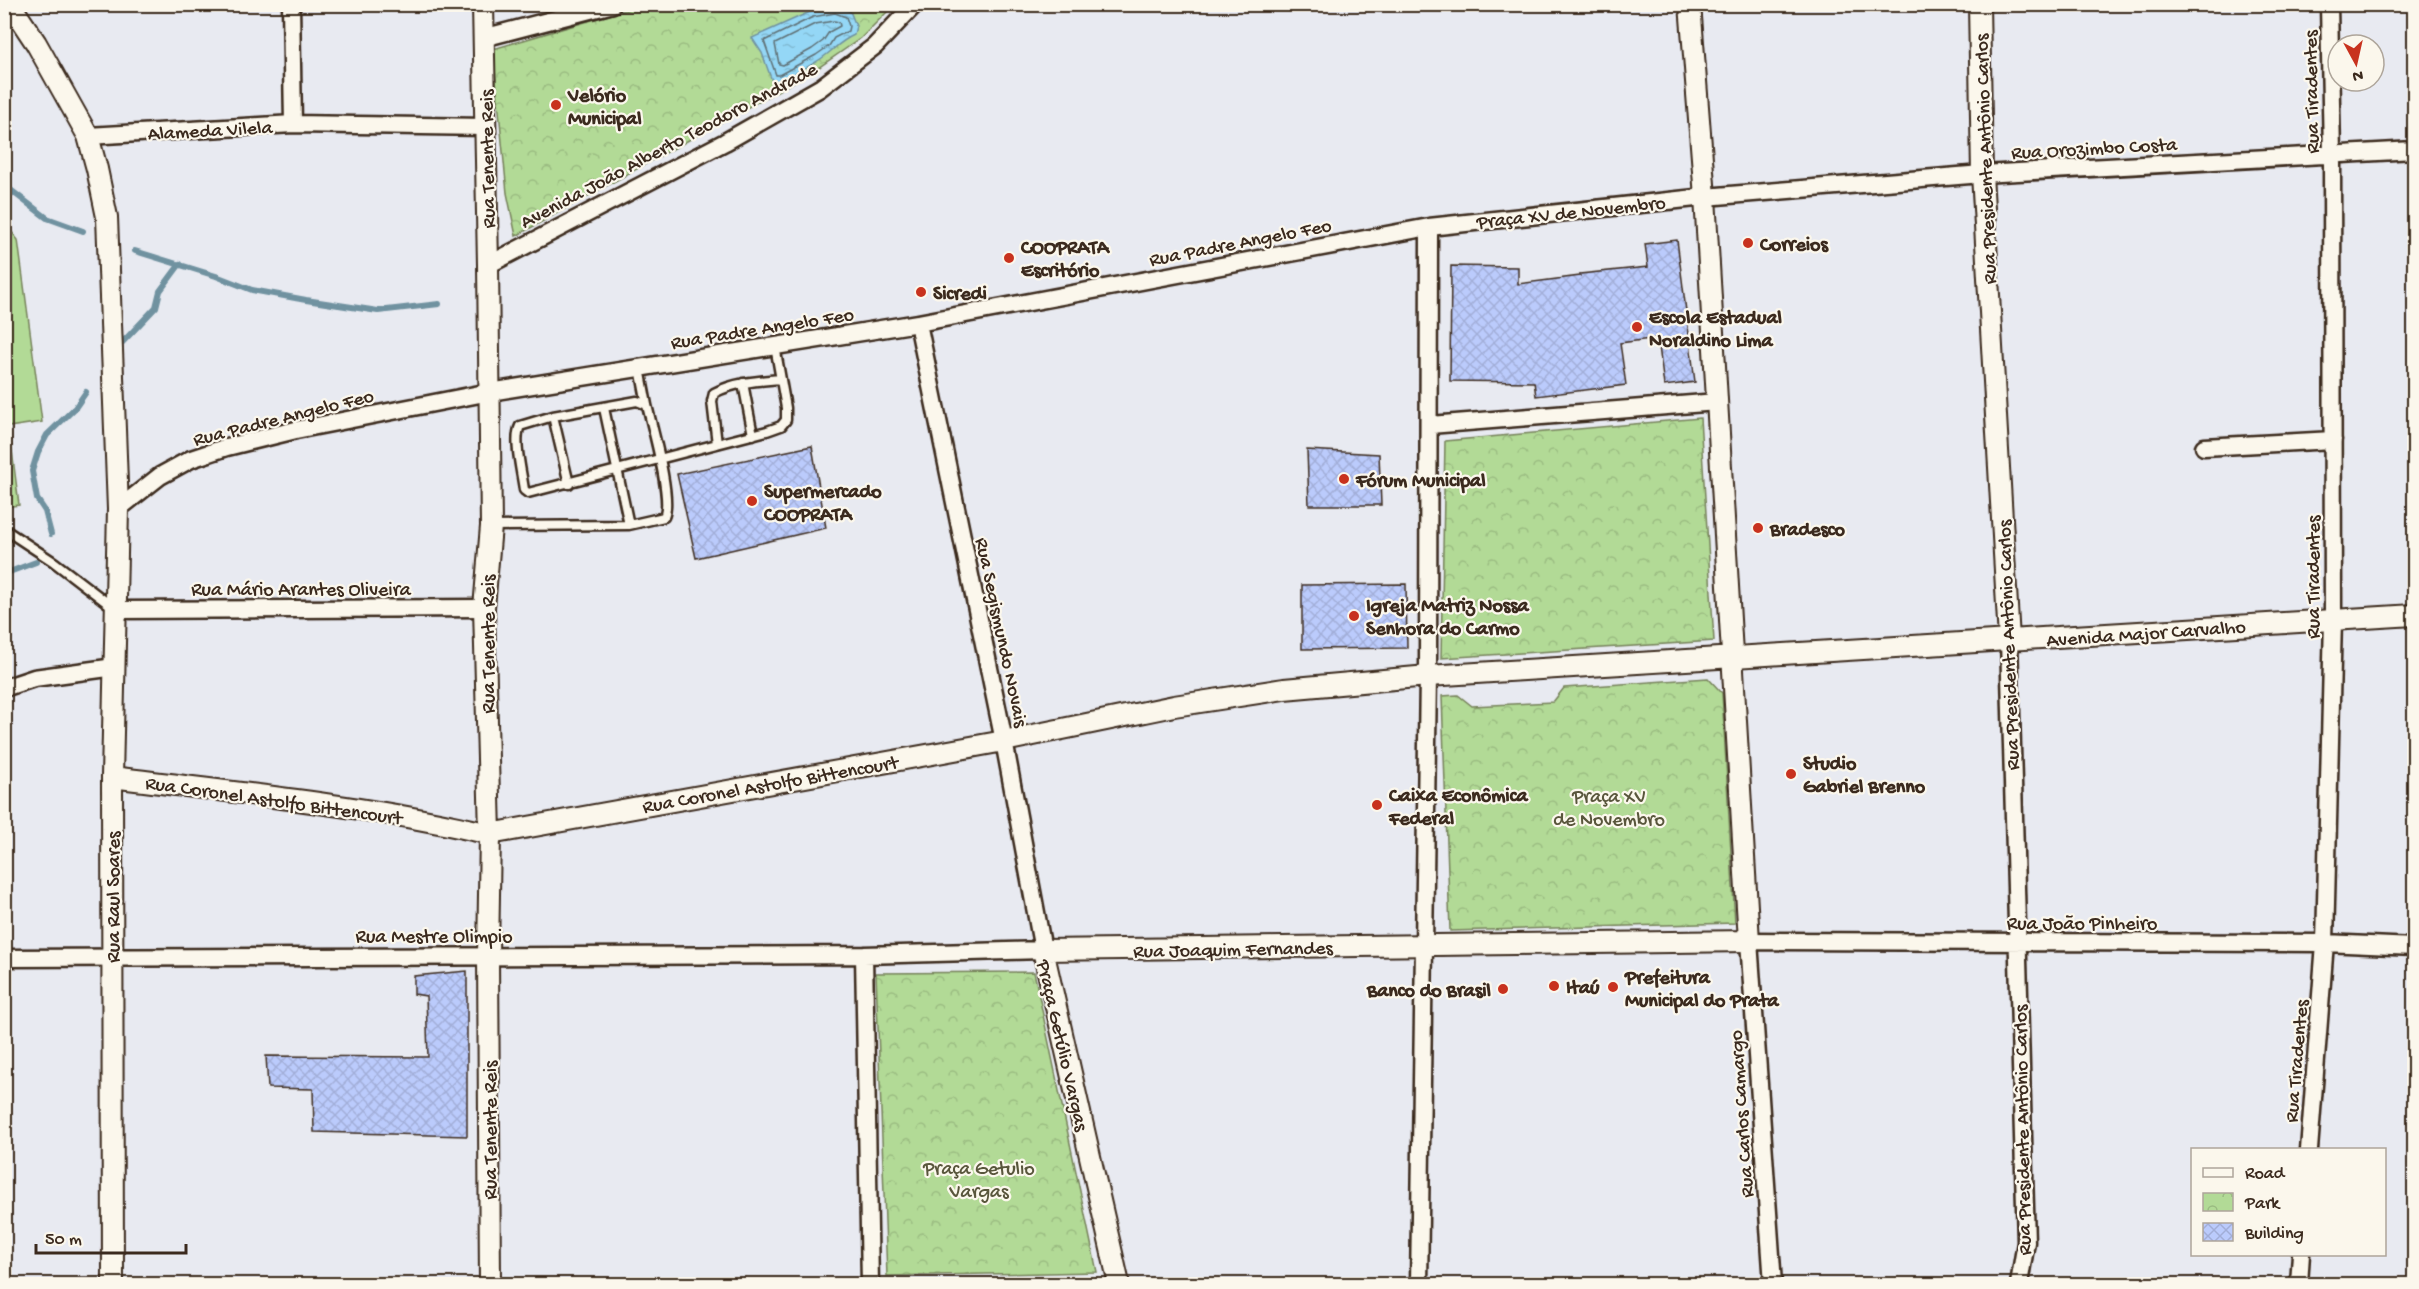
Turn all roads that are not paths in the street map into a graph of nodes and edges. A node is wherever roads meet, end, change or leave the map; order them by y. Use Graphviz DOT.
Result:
graph roads {
  1 [pos="10,4"];
  2 [pos="291,4"];
  3 [pos="483,4"];
  4 [pos="613,4"];
  5 [pos="915,4"];
  6 [pos="1690,4"];
  7 [pos="1979,4"];
  8 [pos="2329,4"];
  9 [pos="483,38"];
  10 [pos="293,124"];
  11 [pos="486,128"];
  12 [pos="88,136"];
  13 [pos="2415,150"];
  14 [pos="2332,154"];
  15 [pos="1982,174"];
  16 [pos="1705,197"];
  17 [pos="1429,227"];
  18 [pos="488,265"];
  19 [pos="918,323"];
  20 [pos="775,346"];
  21 [pos="640,368"];
  22 [pos="781,379"];
  23 [pos="743,383"];
  24 [pos="490,392"];
  25 [pos="1717,402"];
  26 [pos="647,405"];
  27 [pos="604,408"];
  28 [pos="553,416"];
  29 [pos="1430,425"];
  30 [pos="753,435"];
  31 [pos="2333,440"];
  32 [pos="717,444"];
  33 [pos="2204,447"];
  34 [pos="659,459"];
  35 [pos="618,471"];
  36 [pos="569,484"];
  37 [pos="118,509"];
  38 [pos="629,525"];
  39 [pos="490,526"];
  40 [pos="4,529"];
  41 [pos="484,608"];
  42 [pos="117,610"];
  43 [pos="2415,615"];
  44 [pos="2333,620"];
  45 [pos="2009,640"];
  46 [pos="1733,657"];
  47 [pos="115,667"];
  48 [pos="1428,676"];
  49 [pos="4,688"];
  50 [pos="1004,741"];
  51 [pos="112,777"];
  52 [pos="490,834"];
  53 [pos="1749,941"];
  54 [pos="2325,943"];
  55 [pos="2016,944"];
  56 [pos="1423,946"];
  57 [pos="2415,947"];
  58 [pos="1043,950"];
  59 [pos="488,955"];
  60 [pos="864,955"];
  61 [pos="112,957"];
  62 [pos="4,958"];
  63 [pos="2309,1148"];
  64 [pos="2301,1256"];
  65 [pos="113,1284"];
  66 [pos="490,1284"];
  67 [pos="870,1284"];
  68 [pos="1119,1284"];
  69 [pos="1419,1284"];
  70 [pos="1773,1284"];
  71 [pos="2019,1284"];
  72 [pos="2299,1284"];
  1 -- 12 [label="street"];
  2 -- 10 [label="street"];
  3 -- 9 [label="street, Rua Tenente Reis"];
  4 -- 9 [label="street"];
  5 -- 18 [label="street, Avenida João Alberto Teodoro Andrade"];
  6 -- 16 [label="street"];
  7 -- 15 [label="street, Rua Presidente Antônio Carlos"];
  8 -- 14 [label="street, Rua Tiradentes"];
  9 -- 11 [label="street, Rua Tenente Reis"];
  10 -- 11 [label="street, Alameda Vilela"];
  10 -- 12 [label="street, Alameda Vilela"];
  11 -- 18 [label="street, Rua Tenente Reis"];
  12 -- 37 [label="street, Rua Raul Soares"];
  13 -- 14 [label="street, Rua Orozimbo Costa"];
  14 -- 15 [label="street, Rua Orozimbo Costa"];
  14 -- 31 [label="street, Rua Tiradentes"];
  15 -- 16 [label="street, Rua Orozimbo Costa"];
  15 -- 45 [label="street, Rua Presidente Antônio Carlos"];
  16 -- 17 [label="street, Praça XV de Novembro"];
  16 -- 25 [label="street"];
  17 -- 19 [label="street, Rua Padre Angelo Feo"];
  17 -- 29 [label="street"];
  18 -- 24 [label="street, Rua Tenente Reis"];
  19 -- 20 [label="street, Rua Padre Angelo Feo"];
  19 -- 50 [label="street, Rua Segismundo Novais"];
  20 -- 21 [label="street, Rua Padre Angelo Feo"];
  20 -- 22 [label="lane"];
  21 -- 24 [label="street, Rua Padre Angelo Feo"];
  21 -- 26 [label="lane"];
  22 -- 23 [label="lane"];
  22 -- 30 [label="lane"];
  23 -- 30 [label="lane"];
  23 -- 32 [label="lane"];
  24 -- 37 [label="street, Rua Padre Angelo Feo"];
  24 -- 39 [label="street, Rua Tenente Reis"];
  25 -- 29 [label="street"];
  25 -- 46 [label="street"];
  26 -- 27 [label="lane"];
  26 -- 34 [label="lane"];
  27 -- 28 [label="lane"];
  27 -- 35 [label="lane"];
  28 -- 36 [label="lane"];
  28 -- 36 [label="lane"];
  29 -- 48 [label="street"];
  30 -- 32 [label="lane"];
  31 -- 33 [label="street"];
  31 -- 44 [label="street, Rua Tiradentes"];
  32 -- 34 [label="lane"];
  34 -- 35 [label="lane"];
  34 -- 38 [label="lane"];
  35 -- 36 [label="lane"];
  35 -- 38 [label="lane"];
  37 -- 42 [label="street, Rua Raul Soares"];
  38 -- 39 [label="lane"];
  39 -- 41 [label="street, Rua Tenente Reis"];
  40 -- 42 [label="lane"];
  41 -- 42 [label="street, Rua Mário Arantes Oliveira"];
  41 -- 52 [label="street, Rua Tenente Reis"];
  42 -- 47 [label="street, Rua Raul Soares"];
  43 -- 44 [label="street, Avenida Major Carvalho"];
  44 -- 45 [label="street, Avenida Major Carvalho"];
  44 -- 54 [label="street, Rua Tiradentes"];
  45 -- 46 [label="street, Avenida Major Carvalho"];
  45 -- 55 [label="street, Rua Presidente Antônio Carlos"];
  46 -- 48 [label="street"];
  46 -- 53 [label="street"];
  47 -- 49 [label="street"];
  47 -- 51 [label="street, Rua Raul Soares"];
  48 -- 50 [label="street, Rua Coronel Astolfo Bittencourt"];
  48 -- 56 [label="street"];
  50 -- 52 [label="street, Rua Coronel Astolfo Bittencourt"];
  50 -- 58 [label="street, Rua Segismundo Novais"];
  51 -- 52 [label="street, Rua Coronel Astolfo Bittencourt"];
  51 -- 61 [label="street, Rua Raul Soares"];
  52 -- 59 [label="street, Rua Tenente Reis"];
  53 -- 55 [label="street, Rua João Pinheiro"];
  53 -- 56 [label="street"];
  53 -- 70 [label="street, Rua Carlos Camargo"];
  54 -- 55 [label="street, Rua João Pinheiro"];
  54 -- 57 [label="street, Rua João Pinheiro"];
  54 -- 63 [label="street, Rua Tiradentes"];
  55 -- 71 [label="street, Rua Presidente Antônio Carlos"];
  56 -- 58 [label="street, Rua Joaquim Fernandes"];
  56 -- 69 [label="street"];
  58 -- 60 [label="street, Praça Getúlio Vargas"];
  58 -- 68 [label="street, Praça Getúlio Vargas"];
  59 -- 60 [label="street, Rua Mestre Olimpio"];
  59 -- 61 [label="street, Rua Mestre Olimpio"];
  59 -- 66 [label="street, Rua Tenente Reis"];
  60 -- 67 [label="street"];
  61 -- 62 [label="street, Rua Mestre Olimpio"];
  61 -- 65 [label="street, Rua Raul Soares"];
  64 -- 72 [label="street"];
}
